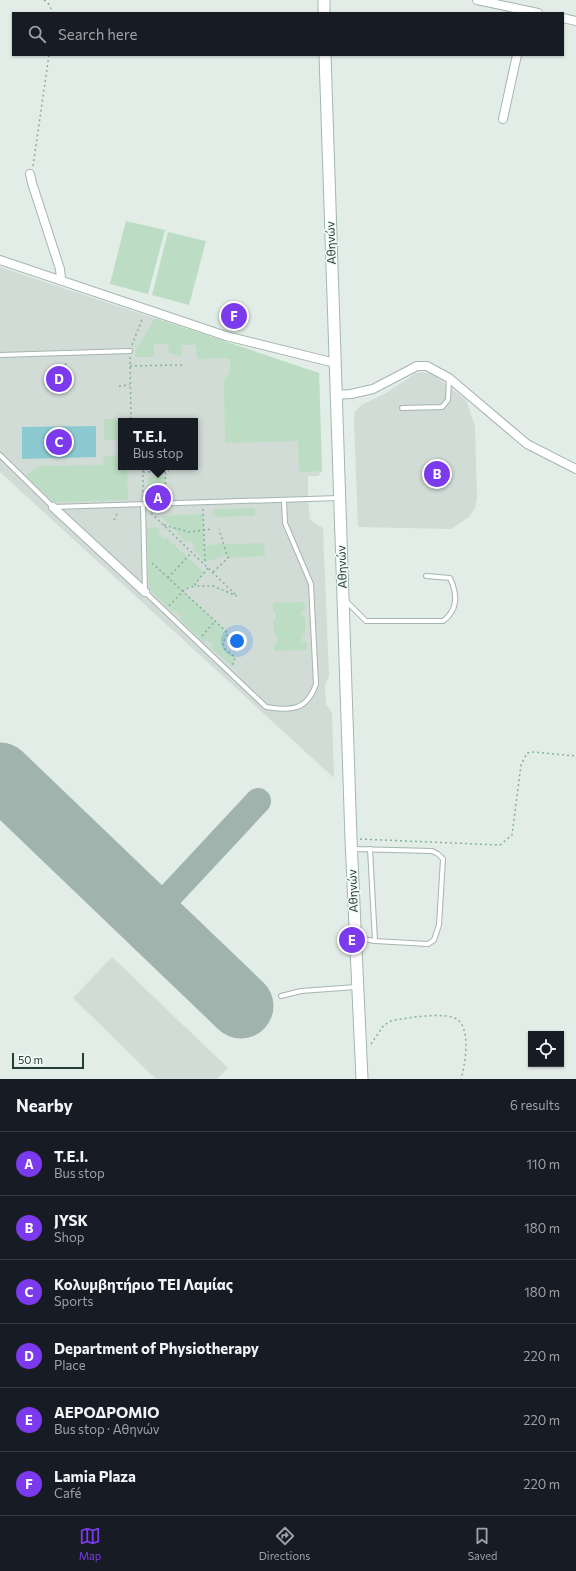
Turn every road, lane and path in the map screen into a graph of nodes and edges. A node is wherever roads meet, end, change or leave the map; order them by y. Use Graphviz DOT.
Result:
graph roads {
  1 [pos="44,0"];
  2 [pos="324,0"];
  3 [pos="477,0"];
  4 [pos="52,12"];
  5 [pos="324,12"];
  6 [pos="527,12"];
  7 [pos="564,18"];
  8 [pos="576,21"];
  9 [pos="49,56"];
  10 [pos="325,56"];
  11 [pos="517,56"];
  12 [pos="503,119"];
  13 [pos="30,174"];
  14 [pos="0,260"];
  15 [pos="60,279"];
  16 [pos="146,309"];
  17 [pos="130,351"];
  18 [pos="66,353"];
  19 [pos="0,355"];
  20 [pos="335,363"];
  21 [pos="130,366"];
  22 [pos="182,368"];
  23 [pos="65,370"];
  24 [pos="449,378"];
  25 [pos="130,385"];
  26 [pos="119,386"];
  27 [pos="335,395"];
  28 [pos="402,408"];
  29 [pos="131,418"];
  30 [pos="0,456"];
  31 [pos="576,469"];
  32 [pos="165,470"];
  33 [pos="169,470"];
  34 [pos="143,472"];
  35 [pos="339,498"];
  36 [pos="284,500"];
  37 [pos="203,503"];
  38 [pos="166,504"];
  39 [pos="143,505"];
  40 [pos="118,506"];
  41 [pos="53,507"];
  42 [pos="114,520"];
  43 [pos="163,525"];
  44 [pos="211,529"];
  45 [pos="219,529"];
  46 [pos="204,530"];
  47 [pos="192,552"];
  48 [pos="144,557"];
  49 [pos="205,564"];
  50 [pos="208,568"];
  51 [pos="213,572"];
  52 [pos="426,576"];
  53 [pos="168,578"];
  54 [pos="195,586"];
  55 [pos="183,591"];
  56 [pos="145,592"];
  57 [pos="343,598"];
  58 [pos="164,611"];
  59 [pos="215,621"];
  60 [pos="197,641"];
  61 [pos="228,671"];
  62 [pos="576,756"];
  63 [pos="351,844"];
  64 [pos="370,849"];
  65 [pos="355,938"];
  66 [pos="375,941"];
  67 [pos="357,987"];
  68 [pos="281,996"];
  69 [pos="359,1051"];
  70 [pos="362,1079"];
  71 [pos="461,1079"];
  1 -- 4 [label="path"];
  2 -- 5 [label="main road"];
  3 -- 6 [label="street"];
  7 -- 8 [label="street"];
  9 -- 13 [label="path"];
  10 -- 20 [label="main road, Αθηνών"];
  11 -- 12 [label="street"];
  13 -- 15 [label="street"];
  14 -- 15 [label="street"];
  15 -- 16 [label="street"];
  16 -- 17 [label="path"];
  16 -- 20 [label="street"];
  17 -- 18 [label="lane"];
  17 -- 21 [label="path"];
  18 -- 19 [label="lane"];
  18 -- 23 [label="path"];
  20 -- 27 [label="main road, Αθηνών"];
  21 -- 22 [label="path"];
  21 -- 25 [label="path"];
  24 -- 27 [label="street"];
  24 -- 28 [label="lane"];
  24 -- 31 [label="street"];
  25 -- 26 [label="path"];
  25 -- 29 [label="path"];
  27 -- 35 [label="main road, Αθηνών"];
  30 -- 41 [label="lane"];
  32 -- 33 [label="path"];
  32 -- 34 [label="path"];
  32 -- 38 [label="path"];
  34 -- 39 [label="path"];
  35 -- 36 [label="lane"];
  35 -- 57 [label="main road, Αθηνών"];
  36 -- 37 [label="lane"];
  36 -- 61 [label="lane"];
  37 -- 38 [label="lane"];
  37 -- 46 [label="path"];
  38 -- 39 [label="lane"];
  39 -- 40 [label="lane"];
  39 -- 43 [label="path"];
  39 -- 48 [label="lane"];
  40 -- 41 [label="lane"];
  40 -- 42 [label="path"];
  41 -- 56 [label="street"];
  43 -- 46 [label="path"];
  43 -- 47 [label="path"];
  44 -- 46 [label="path"];
  45 -- 51 [label="path"];
  46 -- 49 [label="path"];
  47 -- 49 [label="path"];
  47 -- 53 [label="path"];
  48 -- 53 [label="path"];
  48 -- 56 [label="lane"];
  49 -- 50 [label="path"];
  50 -- 51 [label="path"];
  50 -- 54 [label="path"];
  51 -- 54 [label="path"];
  52 -- 57 [label="lane"];
  53 -- 55 [label="path"];
  54 -- 55 [label="path"];
  55 -- 58 [label="path"];
  55 -- 59 [label="path"];
  56 -- 58 [label="lane"];
  57 -- 63 [label="main road, Αθηνών"];
  58 -- 60 [label="lane"];
  59 -- 60 [label="path"];
  59 -- 61 [label="path"];
  60 -- 61 [label="lane"];
  62 -- 63 [label="path"];
  63 -- 64 [label="lane"];
  63 -- 65 [label="main road, Αθηνών"];
  64 -- 66 [label="lane"];
  64 -- 66 [label="lane"];
  65 -- 66 [label="lane"];
  65 -- 67 [label="main road, Αθηνών"];
  67 -- 68 [label="lane"];
  67 -- 69 [label="main road, Αθηνών"];
  69 -- 70 [label="main road, Αθηνών"];
  69 -- 71 [label="path"];
}
